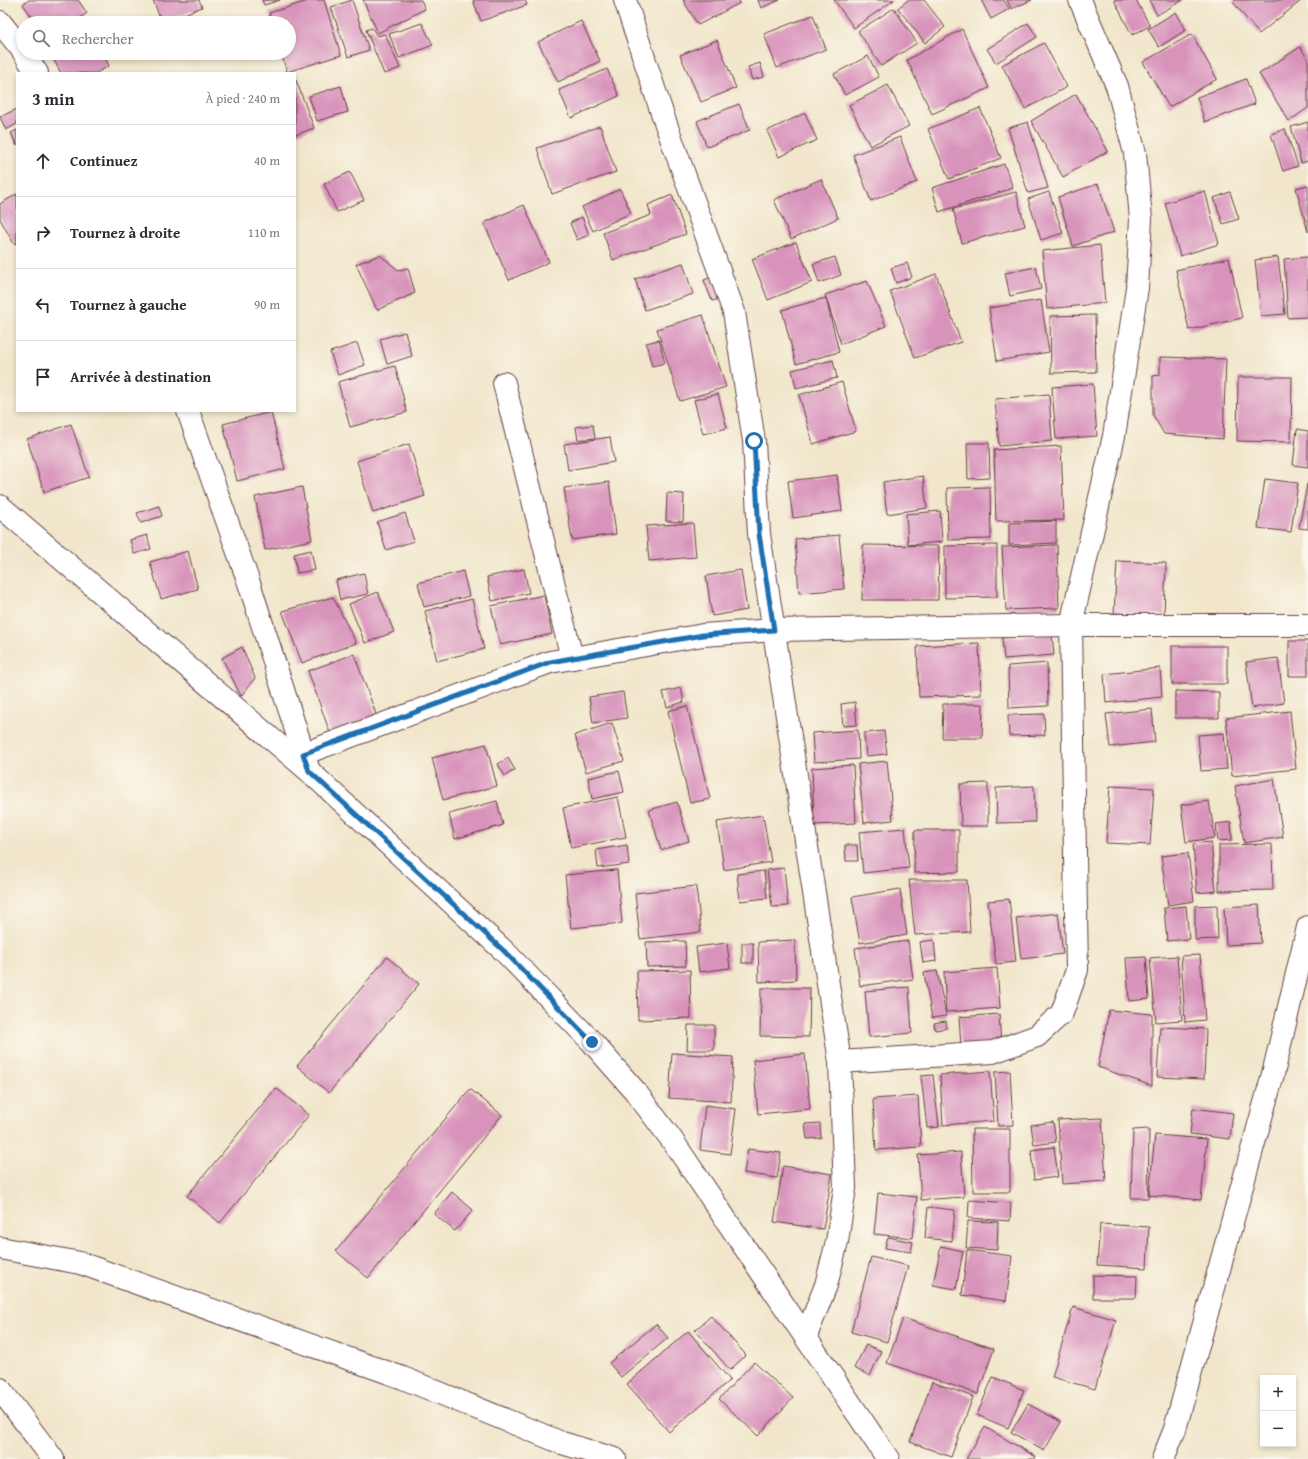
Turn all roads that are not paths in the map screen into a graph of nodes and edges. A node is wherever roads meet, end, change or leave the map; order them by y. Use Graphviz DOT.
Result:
graph roads {
  1 [pos="625,0"];
  2 [pos="1080,0"];
  3 [pos="0,22"];
  4 [pos="16,42"];
  5 [pos="29,60"];
  6 [pos="36,72"];
  7 [pos="504,382"];
  8 [pos="188,412"];
  9 [pos="0,506"];
  10 [pos="1071,625"];
  11 [pos="1308,625"];
  12 [pos="774,630"];
  13 [pos="572,658"];
  14 [pos="306,762"];
  15 [pos="1308,927"];
  16 [pos="840,1062"];
  17 [pos="0,1248"];
  18 [pos="806,1336"];
  19 [pos="0,1389"];
  20 [pos="53,1459"];
  21 [pos="615,1459"];
  22 [pos="888,1459"];
  23 [pos="1163,1459"];
  1 -- 12 [label="street"];
  2 -- 10 [label="street"];
  3 -- 4 [label="street"];
  5 -- 6 [label="street"];
  7 -- 13 [label="street"];
  8 -- 14 [label="street"];
  9 -- 14 [label="street"];
  10 -- 11 [label="street"];
  10 -- 12 [label="street"];
  10 -- 16 [label="street"];
  12 -- 13 [label="street"];
  12 -- 16 [label="street"];
  13 -- 14 [label="street"];
  14 -- 18 [label="street"];
  15 -- 23 [label="street"];
  16 -- 18 [label="street"];
  17 -- 21 [label="street"];
  18 -- 22 [label="street"];
  19 -- 20 [label="street"];
}
